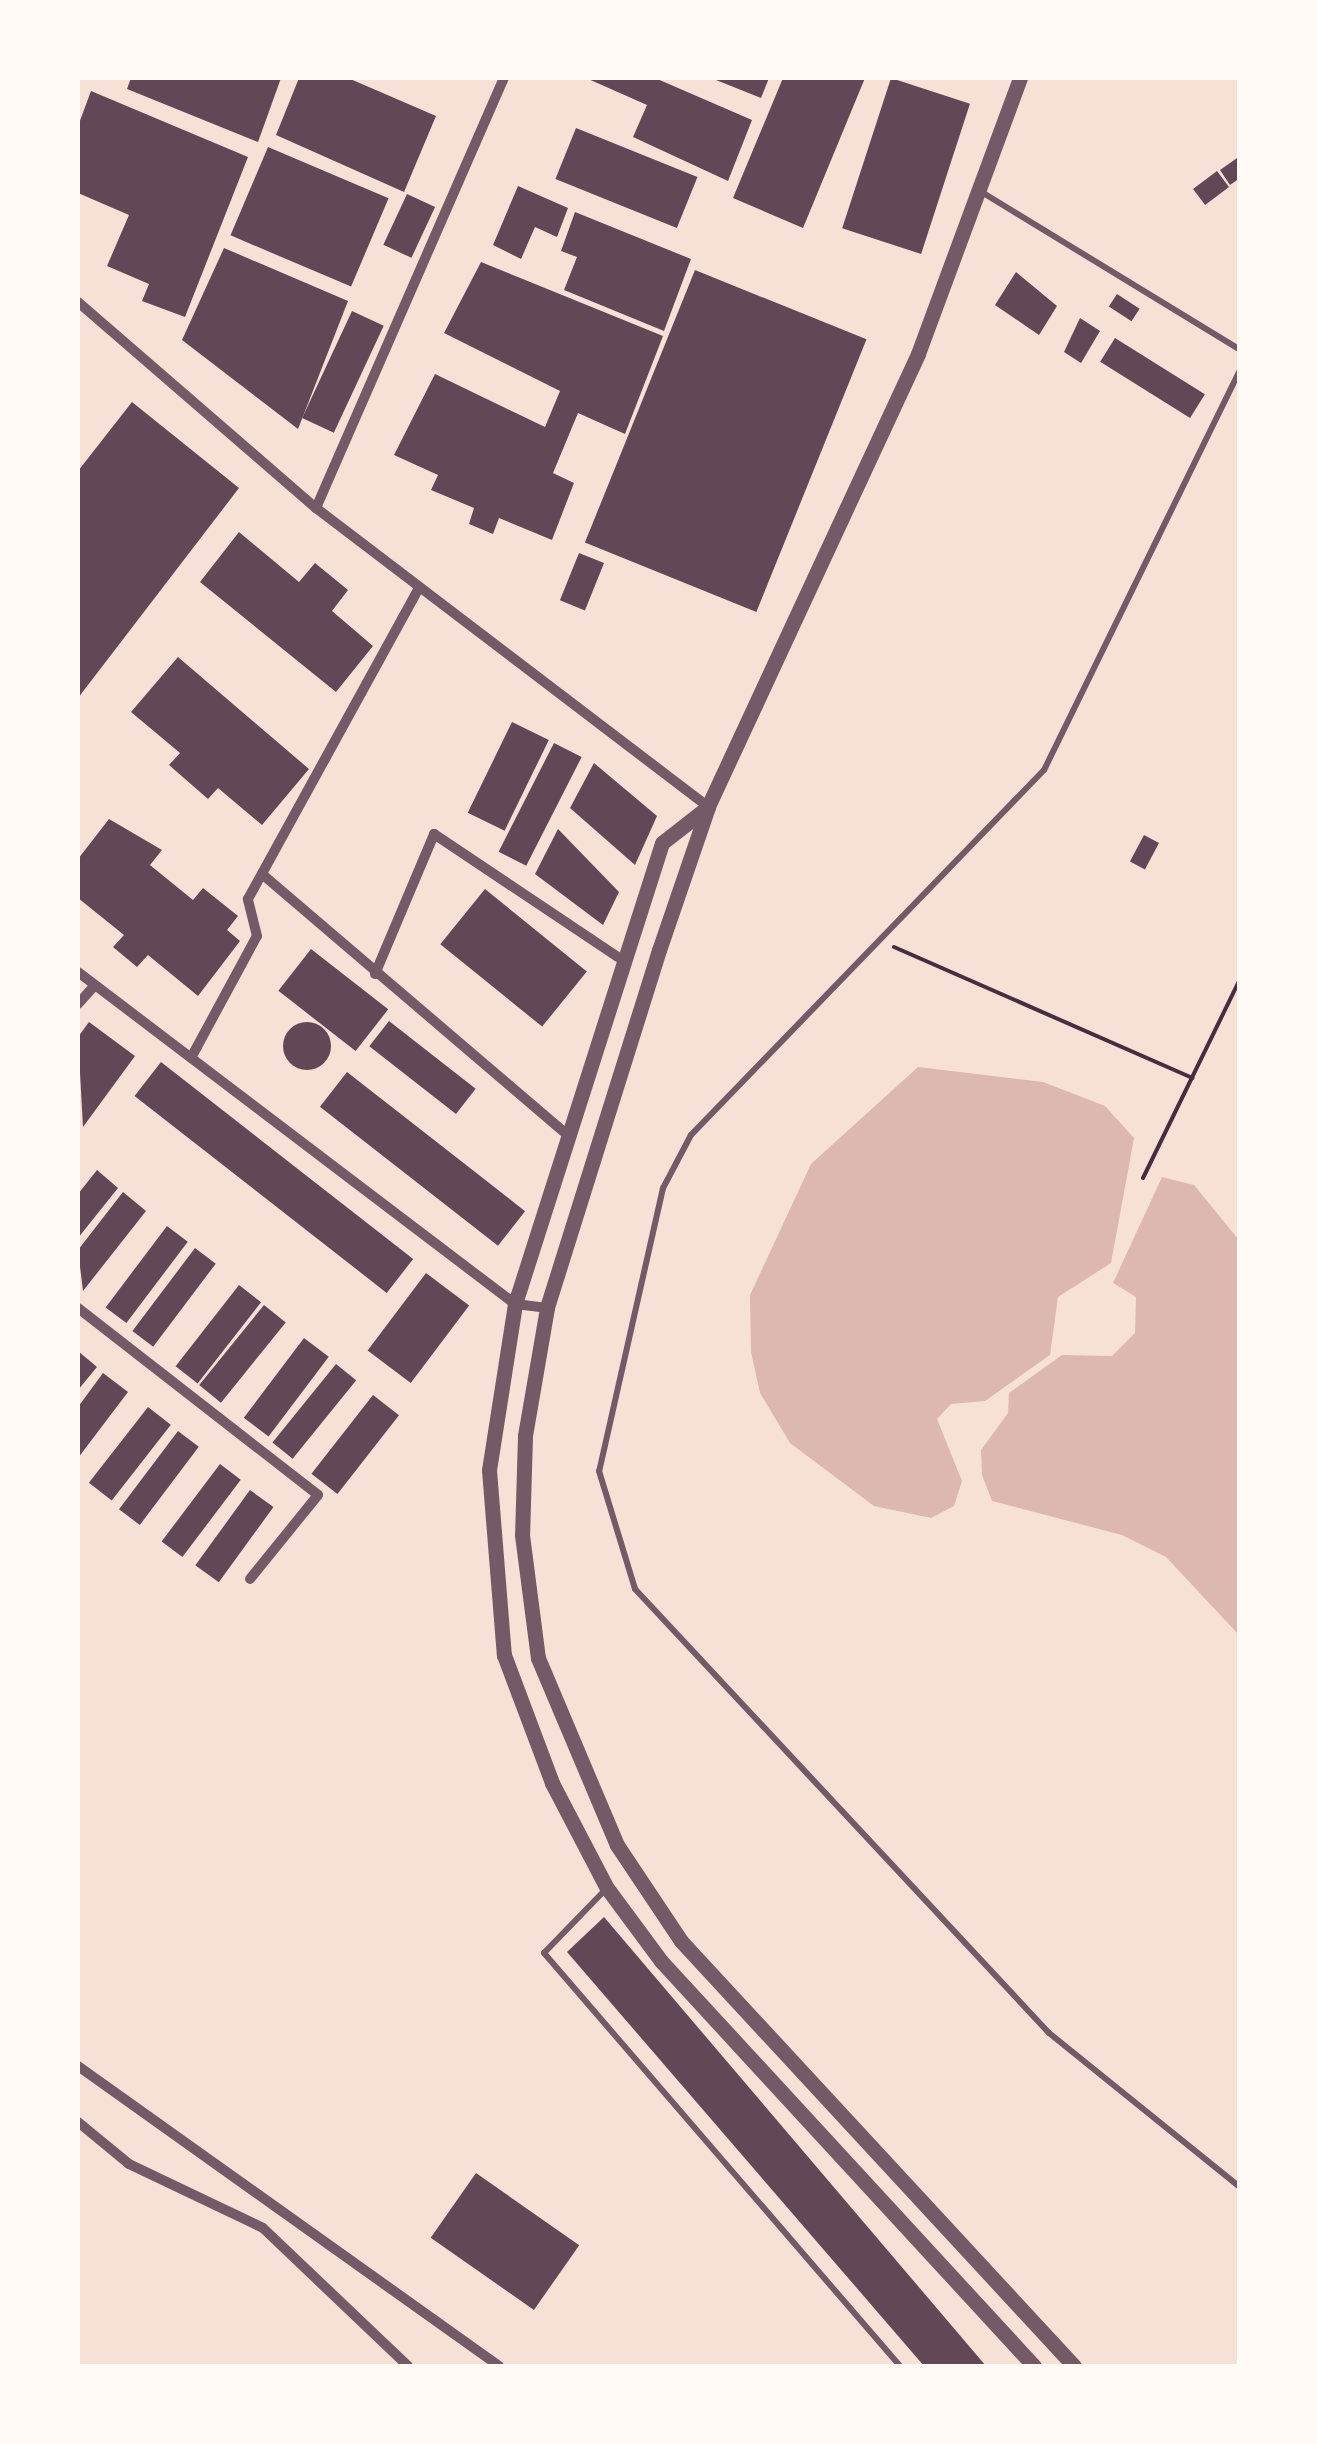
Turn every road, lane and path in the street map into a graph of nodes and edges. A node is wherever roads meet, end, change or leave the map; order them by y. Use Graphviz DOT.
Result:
graph roads {
  1 [pos="504,78"];
  2 [pos="1020,78"];
  3 [pos="979,190"];
  4 [pos="78,302"];
  5 [pos="1240,350"];
  6 [pos="1240,370"];
  7 [pos="316,508"];
  8 [pos="419,588"];
  9 [pos="708,808"];
  10 [pos="262,874"];
  11 [pos="874,938"];
  12 [pos="618,957"];
  13 [pos="78,972"];
  14 [pos="374,974"];
  15 [pos="1240,979"];
  16 [pos="95,985"];
  17 [pos="78,1004"];
  18 [pos="192,1056"];
  19 [pos="1192,1078"];
  20 [pos="564,1132"];
  21 [pos="1143,1178"];
  22 [pos="515,1304"];
  23 [pos="78,1308"];
  24 [pos="547,1308"];
  25 [pos="250,1580"];
  26 [pos="607,1888"];
  27 [pos="78,2066"];
  28 [pos="78,2122"];
  29 [pos="1240,2186"];
  30 [pos="277,2208"];
  31 [pos="262,2228"];
  32 [pos="408,2366"];
  33 [pos="498,2366"];
  34 [pos="900,2366"];
  35 [pos="1034,2366"];
  36 [pos="1074,2366"];
  1 -- 7 [label="street"];
  2 -- 3 [label="street"];
  3 -- 5 [label="lane"];
  3 -- 9 [label="street"];
  4 -- 7 [label="street"];
  6 -- 11 [label="lane"];
  7 -- 8 [label="street"];
  8 -- 9 [label="street"];
  8 -- 10 [label="street"];
  9 -- 12 [label="street"];
  9 -- 24 [label="street"];
  10 -- 14 [label="street"];
  10 -- 18 [label="street"];
  11 -- 19 [label="path"];
  11 -- 29 [label="lane"];
  12 -- 14 [label="street"];
  12 -- 20 [label="street"];
  13 -- 16 [label="street"];
  14 -- 20 [label="street"];
  15 -- 19 [label="path"];
  16 -- 17 [label="street"];
  16 -- 18 [label="street"];
  18 -- 22 [label="street"];
  19 -- 21 [label="path"];
  20 -- 22 [label="street"];
  22 -- 24 [label="street"];
  22 -- 26 [label="street"];
  23 -- 25 [label="street"];
  24 -- 36 [label="street"];
  26 -- 34 [label="lane"];
  26 -- 35 [label="street"];
  27 -- 30 [label="street"];
  28 -- 31 [label="street"];
  30 -- 31 [label="street"];
  30 -- 33 [label="street"];
  31 -- 32 [label="street"];
}
